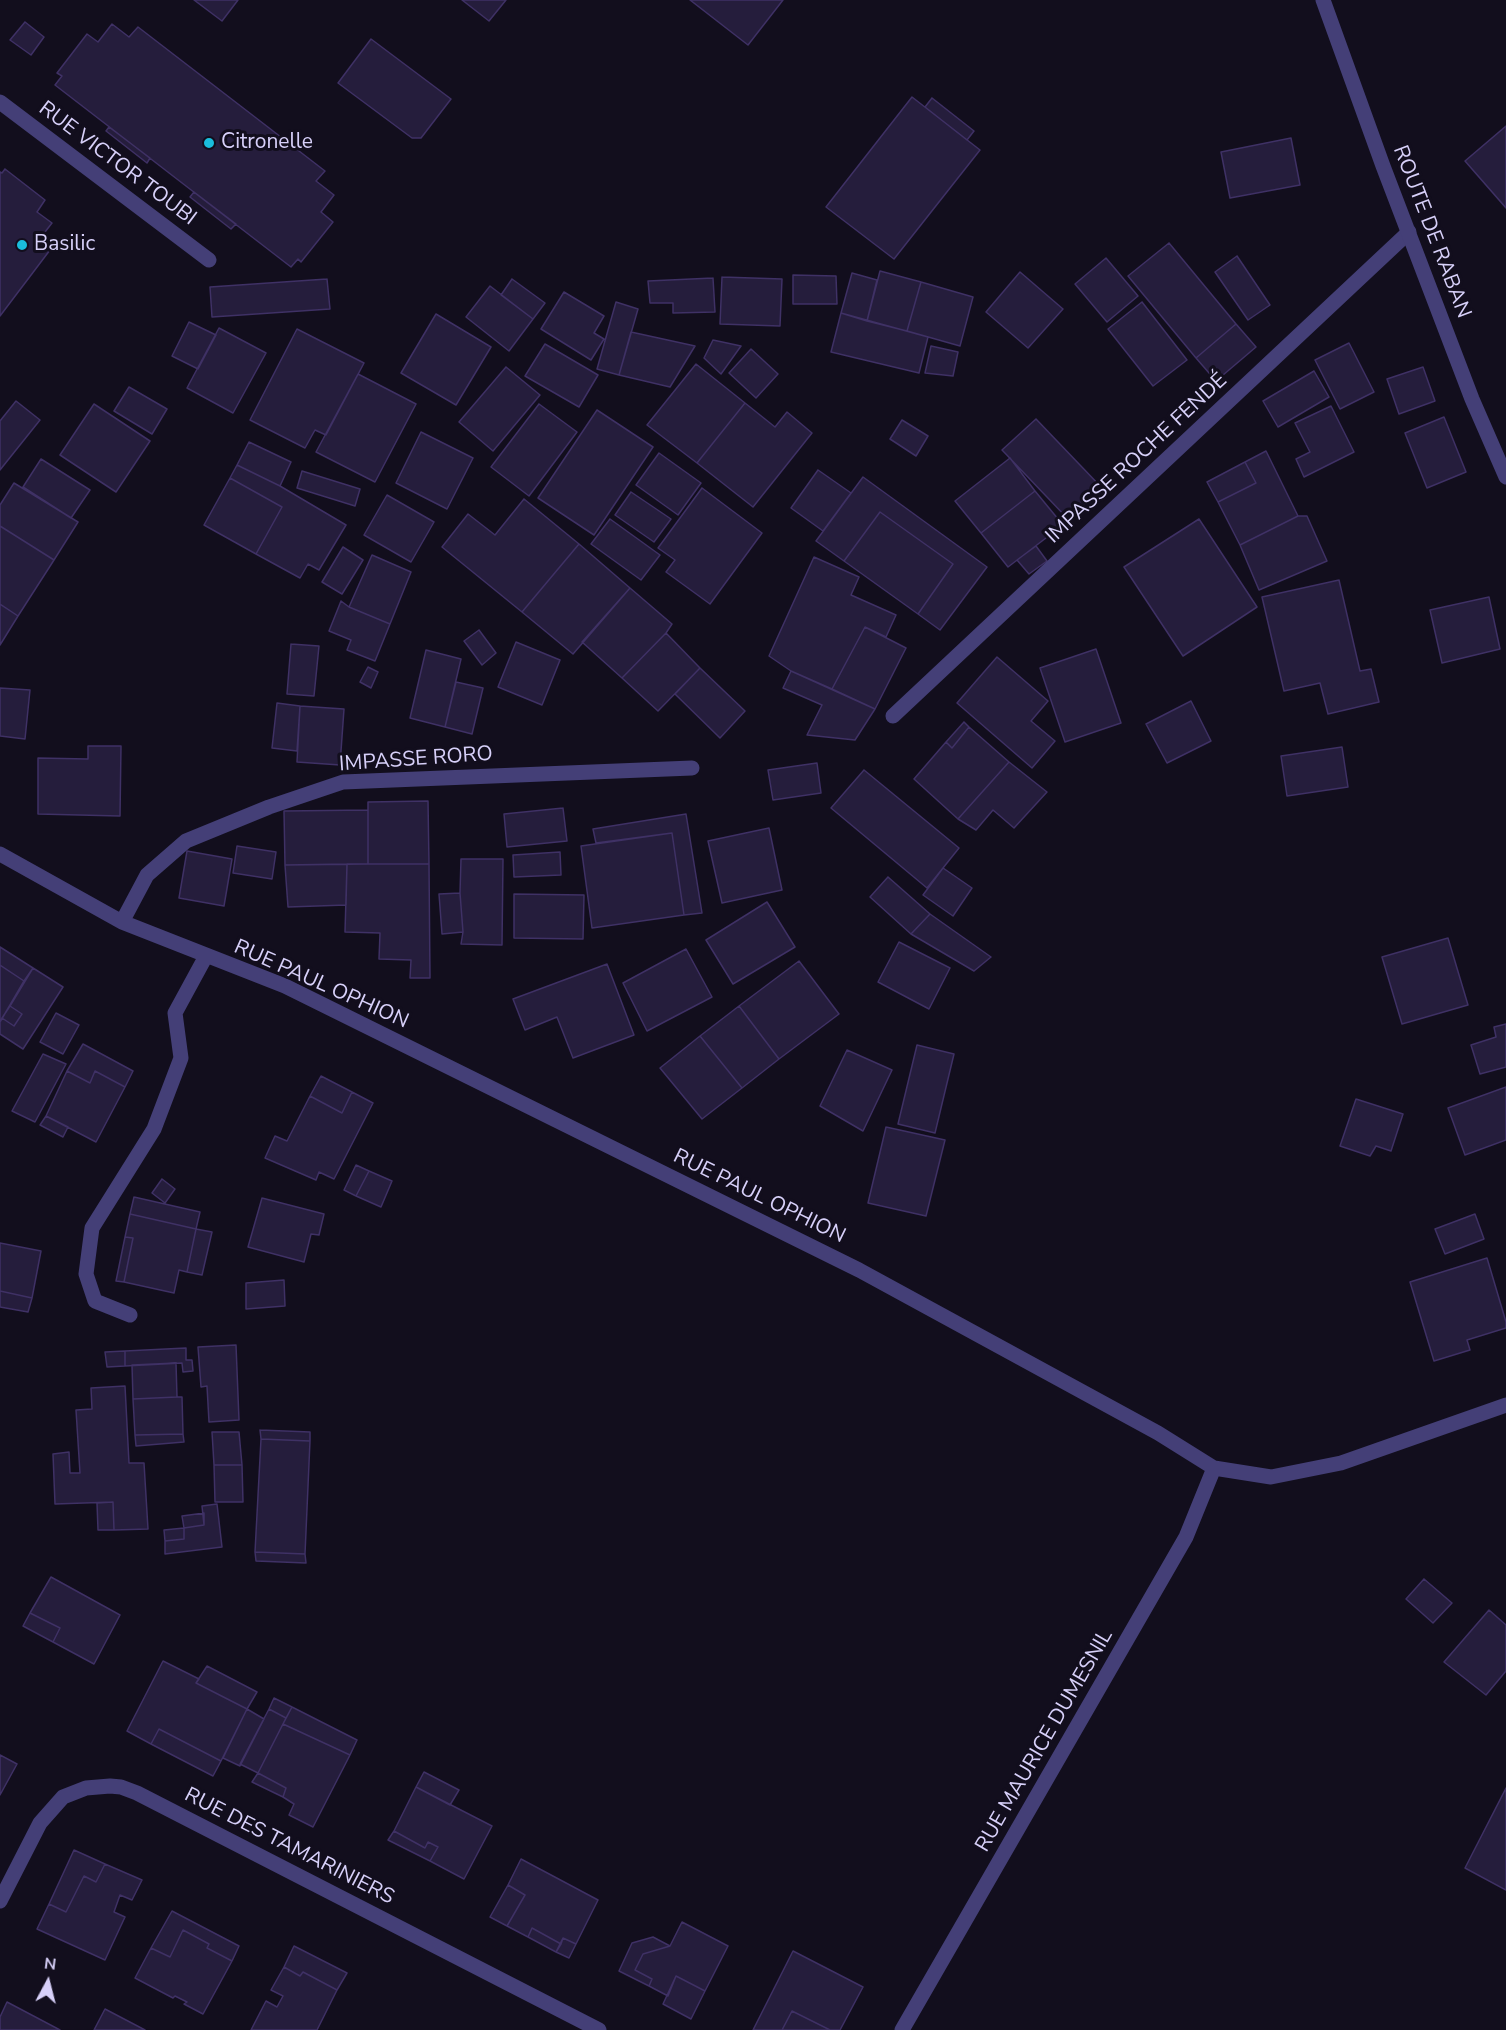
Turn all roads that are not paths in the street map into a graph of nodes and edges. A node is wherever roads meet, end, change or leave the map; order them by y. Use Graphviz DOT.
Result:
graph roads {
  1 [pos="1323,0"];
  2 [pos="0,102"];
  3 [pos="1408,232"];
  4 [pos="209,260"];
  5 [pos="1506,477"];
  6 [pos="893,716"];
  7 [pos="692,768"];
  8 [pos="4,857"];
  9 [pos="0,873"];
  10 [pos="122,922"];
  11 [pos="206,956"];
  12 [pos="130,1315"];
  13 [pos="1506,1405"];
  14 [pos="1214,1468"];
  15 [pos="0,1901"];
  16 [pos="599,2030"];
  17 [pos="902,2030"];
  1 -- 3 [label="street, ROUTE DE RABAN"];
  2 -- 4 [label="street, RUE VICTOR TOUBI"];
  3 -- 5 [label="street, ROUTE DE RABAN"];
  3 -- 6 [label="street, IMPASSE ROCHE FENDÉ"];
  7 -- 10 [label="street, IMPASSE RORO"];
  8 -- 9 [label="street"];
  8 -- 10 [label="street, RUE PAUL OPHION"];
  10 -- 11 [label="street, RUE PAUL OPHION"];
  11 -- 12 [label="street"];
  11 -- 14 [label="street, RUE PAUL OPHION"];
  13 -- 14 [label="street, RUE PAUL OPHION"];
  14 -- 17 [label="street, RUE MAURICE DUMESNIL"];
  15 -- 16 [label="street, RUE DES TAMARINIERS"];
}
